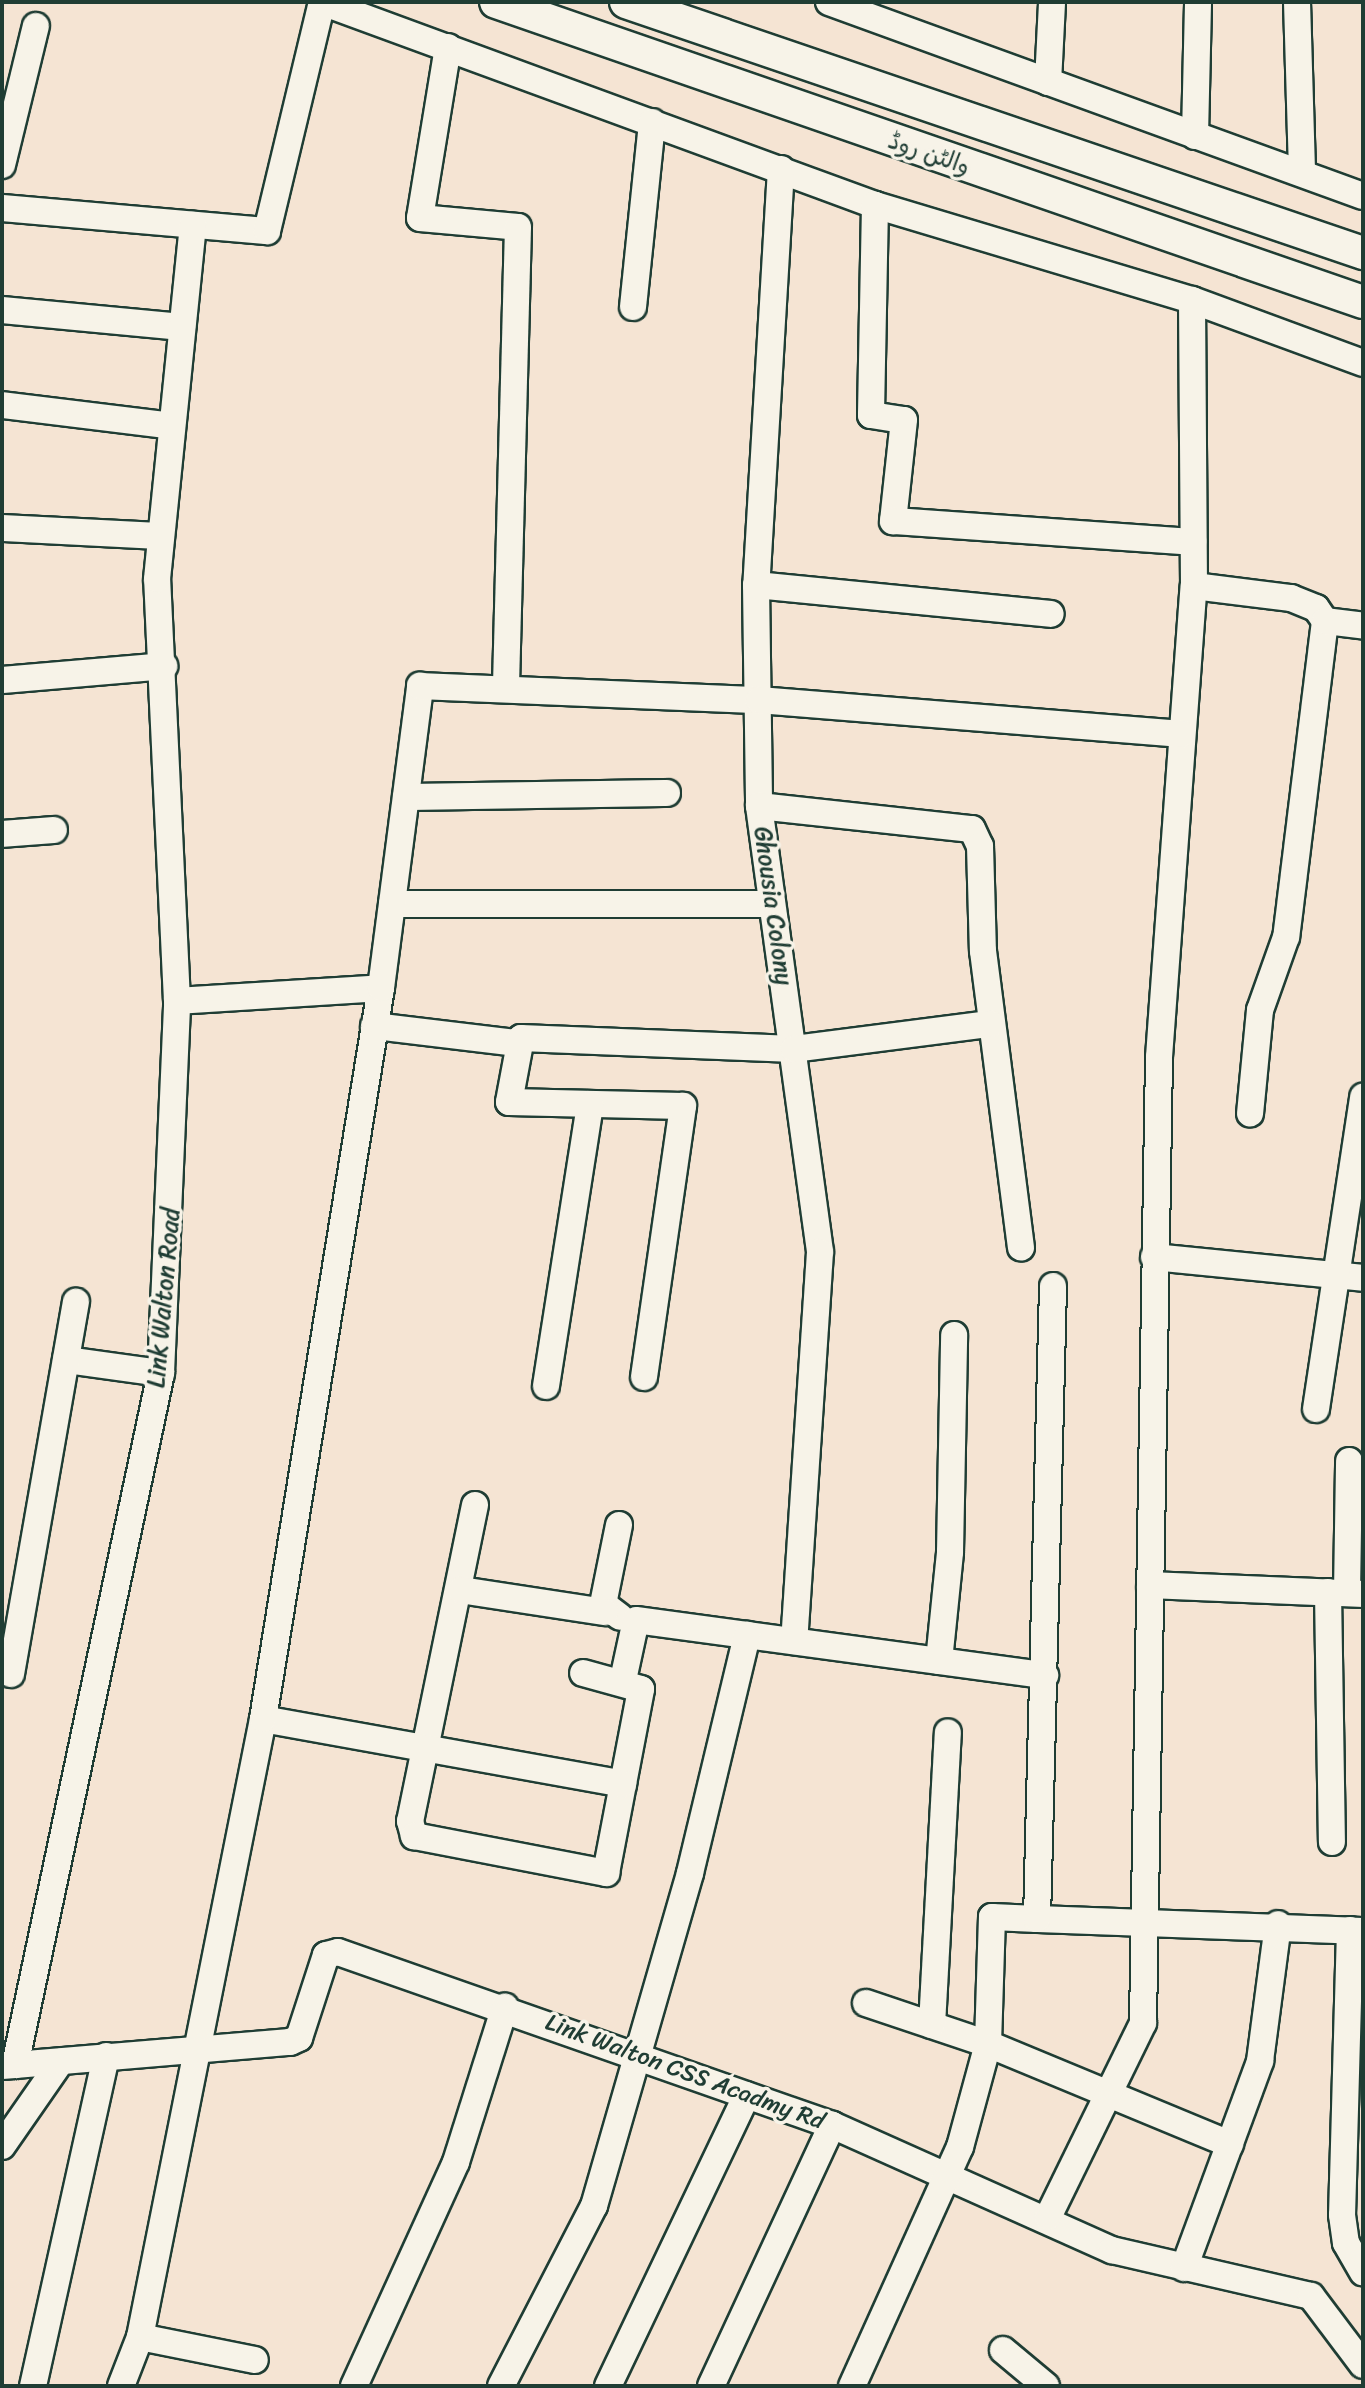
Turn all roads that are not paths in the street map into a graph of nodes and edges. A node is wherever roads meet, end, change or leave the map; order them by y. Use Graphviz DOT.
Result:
graph roads {
  1 [pos="322,2"];
  2 [pos="496,2"];
  3 [pos="626,2"];
  4 [pos="829,2"];
  5 [pos="1052,2"];
  6 [pos="1198,2"];
  7 [pos="1297,2"];
  8 [pos="872,9"];
  9 [pos="36,26"];
  10 [pos="448,47"];
  11 [pos="1048,82"];
  12 [pos="652,122"];
  13 [pos="1195,136"];
  14 [pos="2,165"];
  15 [pos="781,169"];
  16 [pos="1302,173"];
  17 [pos="1363,196"];
  18 [pos="875,205"];
  19 [pos="2,208"];
  20 [pos="193,225"];
  21 [pos="1363,253"];
  22 [pos="1192,300"];
  23 [pos="1363,302"];
  24 [pos="633,307"];
  25 [pos="2,310"];
  26 [pos="182,327"];
  27 [pos="1363,363"];
  28 [pos="2,405"];
  29 [pos="172,426"];
  30 [pos="2,528"];
  31 [pos="161,536"];
  32 [pos="1193,542"];
  33 [pos="756,585"];
  34 [pos="1194,586"];
  35 [pos="1051,614"];
  36 [pos="1325,621"];
  37 [pos="1363,626"];
  38 [pos="164,666"];
  39 [pos="2,680"];
  40 [pos="506,689"];
  41 [pos="759,700"];
  42 [pos="1182,734"];
  43 [pos="667,793"];
  44 [pos="406,797"];
  45 [pos="759,806"];
  46 [pos="54,830"];
  47 [pos="2,834"];
  48 [pos="392,904"];
  49 [pos="772,904"];
  50 [pos="381,988"];
  51 [pos="177,1001"];
  52 [pos="990,1024"];
  53 [pos="374,1026"];
  54 [pos="517,1043"];
  55 [pos="794,1049"];
  56 [pos="1363,1097"];
  57 [pos="590,1104"];
  58 [pos="1250,1114"];
  59 [pos="1021,1248"];
  60 [pos="1154,1257"];
  61 [pos="1333,1274"];
  62 [pos="1363,1278"];
  63 [pos="1053,1286"];
  64 [pos="76,1302"];
  65 [pos="954,1335"];
  66 [pos="66,1360"];
  67 [pos="161,1373"];
  68 [pos="644,1377"];
  69 [pos="546,1386"];
  70 [pos="1316,1409"];
  71 [pos="1349,1461"];
  72 [pos="475,1505"];
  73 [pos="619,1525"];
  74 [pos="1150,1585"];
  75 [pos="461,1590"];
  76 [pos="1346,1593"];
  77 [pos="605,1612"];
  78 [pos="636,1620"];
  79 [pos="747,1635"];
  80 [pos="794,1641"];
  81 [pos="939,1661"];
  82 [pos="583,1673"];
  83 [pos="11,1674"];
  84 [pos="1045,1675"];
  85 [pos="623,1680"];
  86 [pos="263,1719"];
  87 [pos="948,1732"];
  88 [pos="427,1745"];
  89 [pos="623,1784"];
  90 [pos="1332,1842"];
  91 [pos="1037,1919"];
  92 [pos="1142,1924"];
  93 [pos="1278,1924"];
  94 [pos="1356,1930"];
  95 [pos="866,2003"];
  96 [pos="505,2007"];
  97 [pos="932,2025"];
  98 [pos="988,2044"];
  99 [pos="198,2047"];
  100 [pos="637,2055"];
  101 [pos="106,2056"];
  102 [pos="61,2061"];
  103 [pos="9,2066"];
  104 [pos="747,2095"];
  105 [pos="1111,2096"];
  106 [pos="832,2125"];
  107 [pos="1230,2144"];
  108 [pos="2,2146"];
  109 [pos="950,2175"];
  110 [pos="1048,2217"];
  111 [pos="1184,2268"];
  112 [pos="1363,2273"];
  113 [pos="140,2337"];
  114 [pos="1003,2350"];
  115 [pos="255,2360"];
  116 [pos="1363,2365"];
  117 [pos="33,2386"];
  118 [pos="121,2386"];
  119 [pos="354,2386"];
  120 [pos="501,2386"];
  121 [pos="608,2386"];
  122 [pos="711,2386"];
  123 [pos="852,2386"];
  124 [pos="1046,2386"];
  1 -- 10 [label="street"];
  1 -- 20 [label="street"];
  2 -- 23 [label="main road, والٹن روڈ"];
  3 -- 21 [label="main road, والٹن روڈ"];
  4 -- 8 [label="street"];
  5 -- 11 [label="street"];
  6 -- 13 [label="street"];
  7 -- 16 [label="street"];
  8 -- 11 [label="street"];
  9 -- 14 [label="street"];
  10 -- 12 [label="street"];
  10 -- 40 [label="street"];
  11 -- 13 [label="street"];
  12 -- 15 [label="street"];
  12 -- 24 [label="street"];
  13 -- 16 [label="street"];
  15 -- 18 [label="street"];
  15 -- 33 [label="street, Ghousia Colony"];
  16 -- 17 [label="street"];
  18 -- 22 [label="street"];
  18 -- 32 [label="street"];
  19 -- 20 [label="street"];
  20 -- 26 [label="street, Link Walton Road"];
  22 -- 27 [label="street"];
  22 -- 32 [label="street"];
  25 -- 26 [label="street"];
  26 -- 29 [label="street, Link Walton Road"];
  28 -- 29 [label="street"];
  29 -- 31 [label="street, Link Walton Road"];
  30 -- 31 [label="street"];
  31 -- 38 [label="street, Link Walton Road"];
  32 -- 34 [label="street"];
  33 -- 35 [label="street"];
  33 -- 41 [label="street, Ghousia Colony"];
  34 -- 36 [label="street"];
  34 -- 42 [label="street"];
  36 -- 37 [label="street"];
  36 -- 58 [label="street"];
  38 -- 39 [label="street"];
  38 -- 51 [label="street, Link Walton Road"];
  40 -- 41 [label="street"];
  40 -- 44 [label="street"];
  41 -- 42 [label="street"];
  41 -- 45 [label="street, Ghousia Colony"];
  42 -- 60 [label="street"];
  43 -- 44 [label="street"];
  44 -- 48 [label="street"];
  45 -- 49 [label="street, Ghousia Colony"];
  45 -- 52 [label="street"];
  46 -- 47 [label="street"];
  48 -- 49 [label="street"];
  48 -- 50 [label="street"];
  49 -- 55 [label="street, Ghousia Colony"];
  50 -- 51 [label="street"];
  50 -- 53 [label="street"];
  51 -- 67 [label="street, Link Walton Road"];
  52 -- 55 [label="street"];
  52 -- 59 [label="street"];
  53 -- 54 [label="street"];
  53 -- 86 [label="street"];
  54 -- 55 [label="street"];
  54 -- 57 [label="street"];
  55 -- 80 [label="street, Ghousia Colony"];
  56 -- 61 [label="street"];
  57 -- 68 [label="street"];
  57 -- 69 [label="street"];
  60 -- 61 [label="street"];
  60 -- 74 [label="street"];
  61 -- 62 [label="street"];
  61 -- 70 [label="street"];
  63 -- 84 [label="street"];
  64 -- 66 [label="street"];
  65 -- 81 [label="street"];
  66 -- 67 [label="street"];
  66 -- 83 [label="street"];
  67 -- 103 [label="street, Link Walton Road"];
  71 -- 76 [label="street"];
  72 -- 75 [label="street"];
  73 -- 77 [label="street"];
  74 -- 76 [label="street"];
  74 -- 92 [label="street"];
  75 -- 77 [label="street"];
  75 -- 88 [label="street"];
  76 -- 90 [label="street"];
  77 -- 78 [label="street"];
  78 -- 79 [label="street"];
  78 -- 85 [label="street"];
  79 -- 80 [label="street"];
  79 -- 100 [label="street"];
  80 -- 81 [label="street"];
  81 -- 84 [label="street"];
  82 -- 85 [label="street"];
  84 -- 91 [label="street"];
  85 -- 89 [label="street"];
  86 -- 88 [label="street"];
  86 -- 99 [label="street"];
  87 -- 97 [label="street"];
  88 -- 89 [label="street"];
  88 -- 89 [label="street"];
  91 -- 92 [label="street"];
  91 -- 98 [label="street"];
  92 -- 93 [label="street"];
  92 -- 105 [label="street"];
  93 -- 94 [label="street"];
  93 -- 107 [label="street"];
  94 -- 112 [label="street"];
  95 -- 97 [label="street"];
  96 -- 99 [label="street, Link Walton CSS Acadmy Rd"];
  96 -- 100 [label="street, Link Walton CSS Acadmy Rd"];
  96 -- 119 [label="street"];
  97 -- 98 [label="street"];
  98 -- 105 [label="street"];
  98 -- 109 [label="street"];
  99 -- 101 [label="street, Link Walton CSS Acadmy Rd"];
  99 -- 113 [label="street"];
  100 -- 104 [label="street, Link Walton CSS Acadmy Rd"];
  100 -- 120 [label="street"];
  101 -- 102 [label="street, Link Walton CSS Acadmy Rd"];
  101 -- 117 [label="street"];
  102 -- 103 [label="street, Link Walton CSS Acadmy Rd"];
  102 -- 108 [label="street"];
  104 -- 106 [label="street, Link Walton CSS Acadmy Rd"];
  104 -- 121 [label="street"];
  105 -- 107 [label="street"];
  105 -- 110 [label="street"];
  106 -- 109 [label="street, Link Walton CSS Acadmy Rd"];
  106 -- 122 [label="street"];
  107 -- 111 [label="street"];
  109 -- 110 [label="street, Link Walton CSS Acadmy Rd"];
  109 -- 123 [label="street"];
  110 -- 111 [label="street, Link Walton CSS Acadmy Rd"];
  111 -- 116 [label="street, Link Walton CSS Acadmy Rd"];
  113 -- 115 [label="street"];
  113 -- 118 [label="street"];
  114 -- 124 [label="street"];
}
